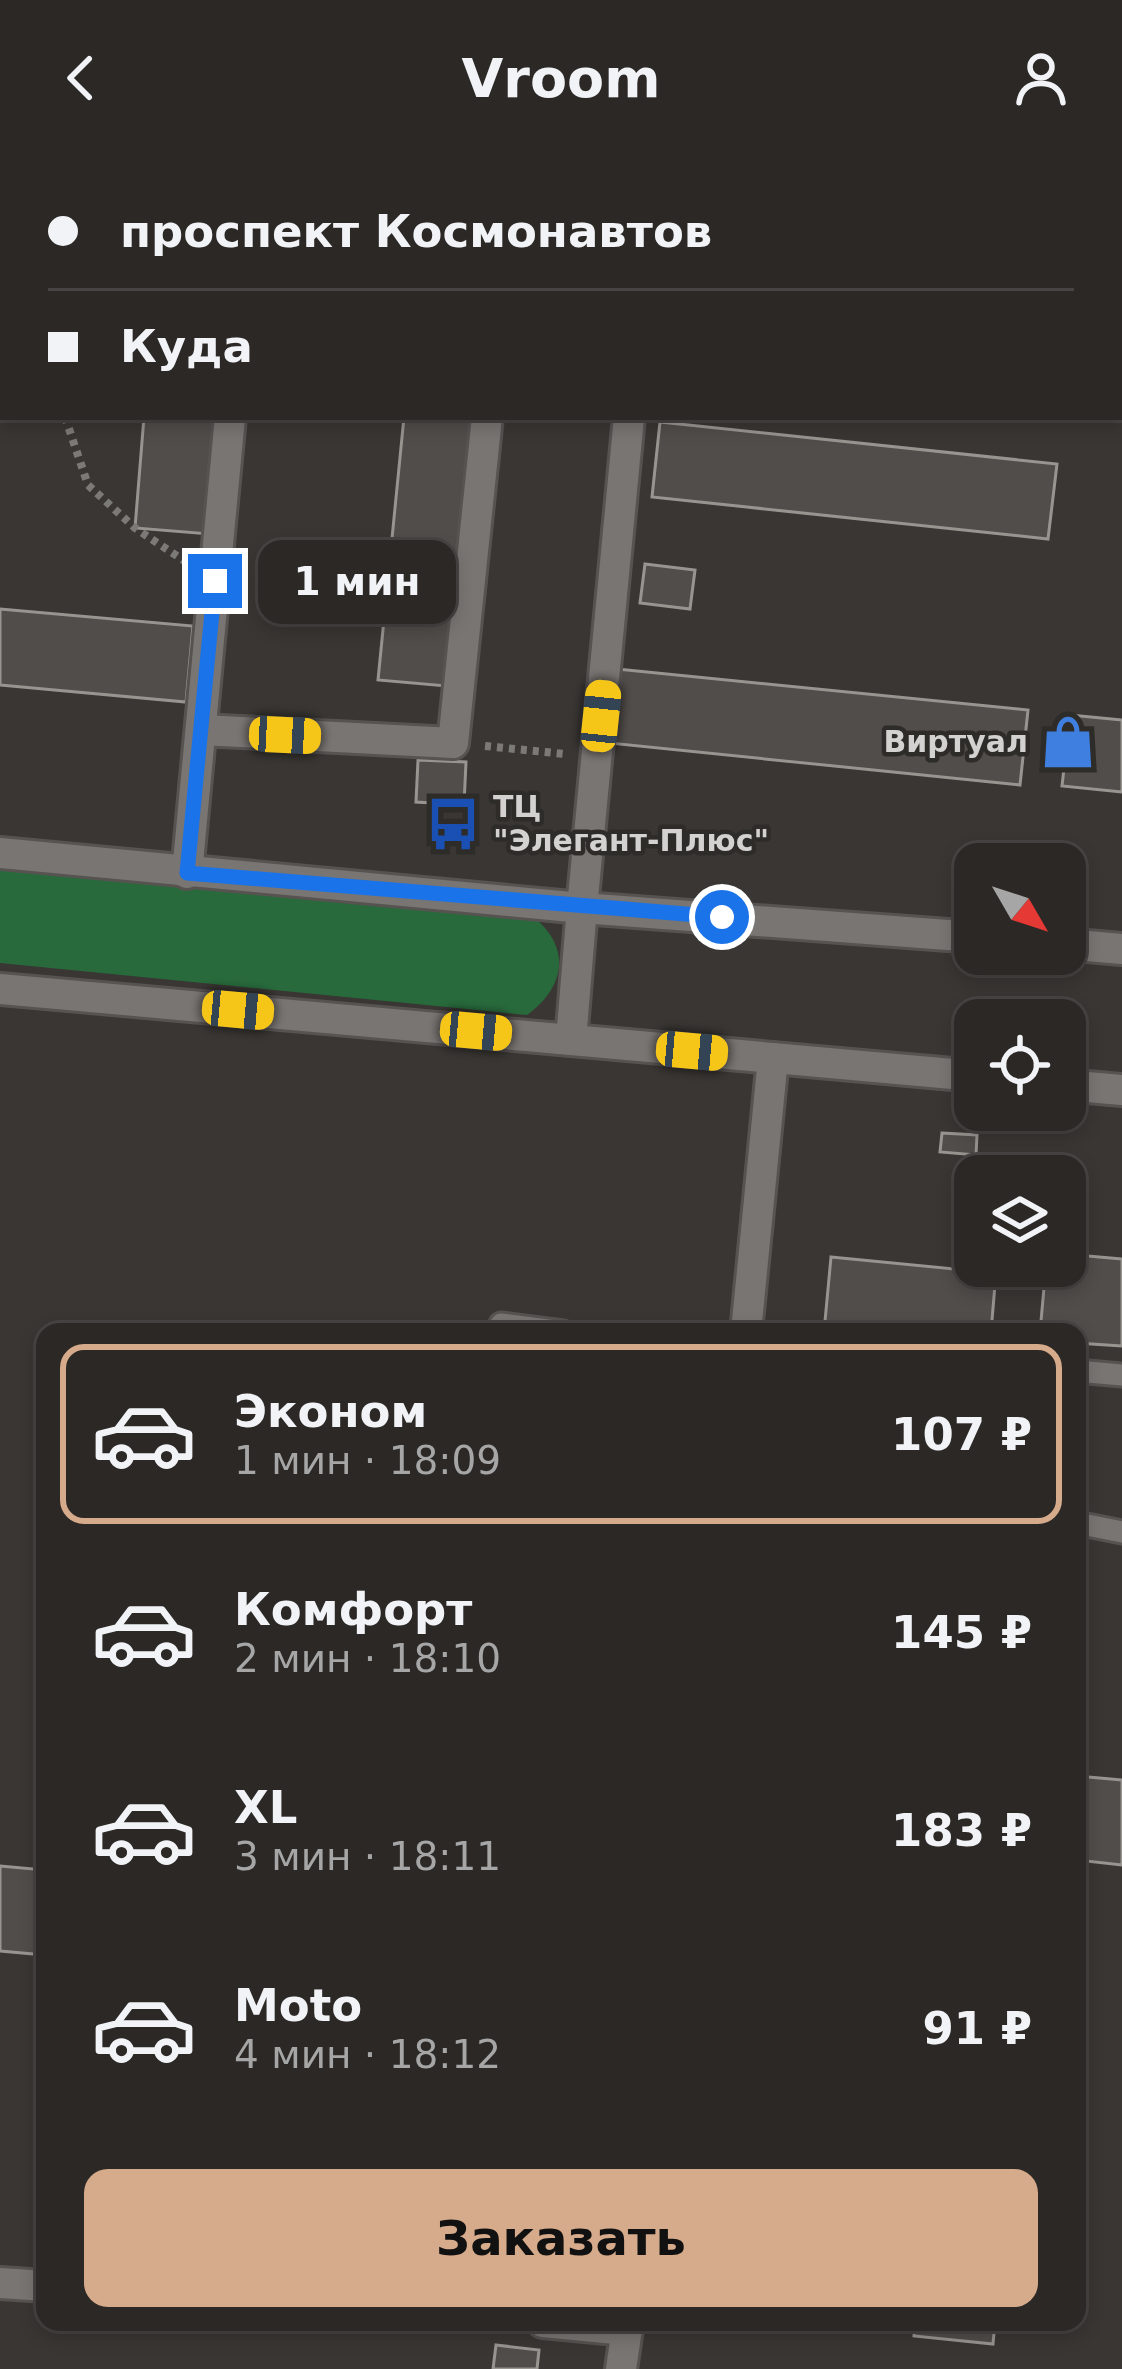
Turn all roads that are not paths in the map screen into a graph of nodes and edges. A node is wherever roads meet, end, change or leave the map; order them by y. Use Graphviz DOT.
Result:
graph roads {
  1 [pos="230,420"];
  2 [pos="487,420"];
  3 [pos="629,420"];
  4 [pos="201,730"];
  5 [pos="0,853"];
  6 [pos="187,873"];
  7 [pos="582,908"];
  8 [pos="954,935"];
  9 [pos="1086,946"];
  10 [pos="1122,949"];
  11 [pos="0,989"];
  12 [pos="571,1040"];
  13 [pos="773,1058"];
  14 [pos="954,1074"];
  15 [pos="1086,1087"];
  16 [pos="1122,1090"];
  17 [pos="747,1323"];
  18 [pos="1086,1372"];
  19 [pos="1122,1375"];
  20 [pos="1086,1525"];
  21 [pos="1122,1532"];
  22 [pos="0,2283"];
  23 [pos="36,2285"];
  24 [pos="627,2331"];
  25 [pos="621,2369"];
  1 -- 4 [label="main road"];
  2 -- 4 [label="main road"];
  3 -- 7 [label="main road"];
  4 -- 6 [label="main road"];
  5 -- 6 [label="main road"];
  6 -- 7 [label="main road"];
  7 -- 8 [label="main road"];
  7 -- 12 [label="main road"];
  9 -- 10 [label="main road"];
  11 -- 12 [label="main road"];
  12 -- 13 [label="main road"];
  13 -- 14 [label="main road"];
  13 -- 17 [label="main road"];
  15 -- 16 [label="main road"];
  18 -- 19 [label="lane"];
  20 -- 21 [label="lane"];
  22 -- 23 [label="main road"];
  24 -- 25 [label="main road"];
}
